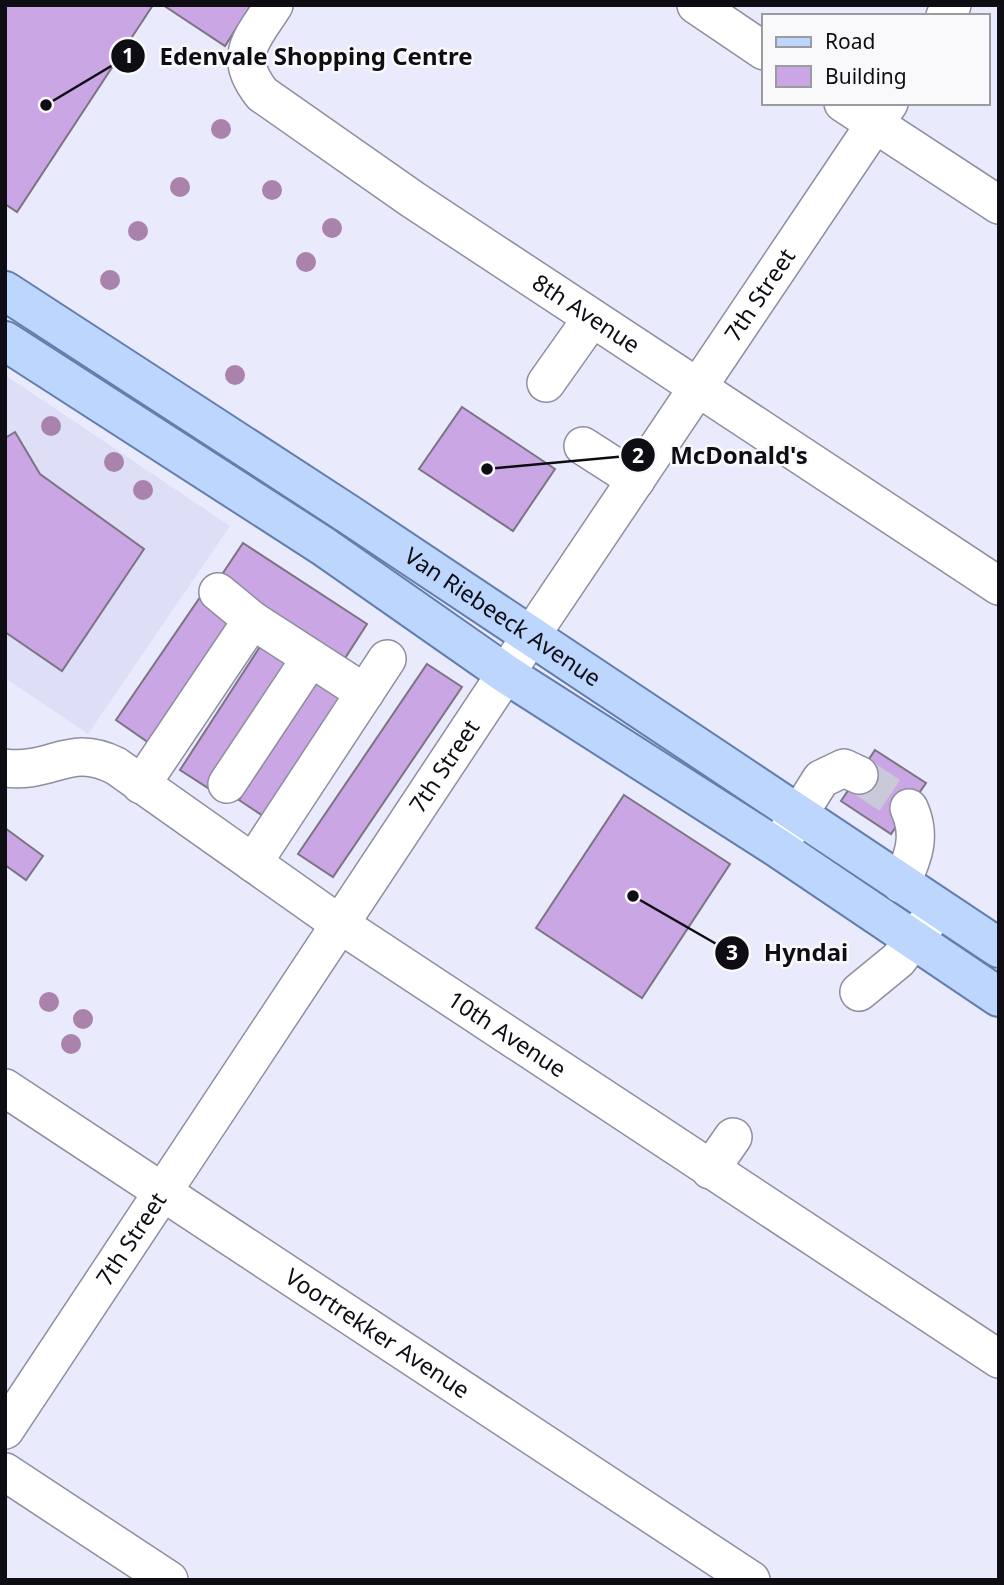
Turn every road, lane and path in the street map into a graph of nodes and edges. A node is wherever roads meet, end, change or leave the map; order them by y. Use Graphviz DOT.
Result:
graph roads {
  1 [pos="274,5"];
  2 [pos="696,5"];
  3 [pos="762,50"];
  4 [pos="850,105"];
  5 [pos="882,114"];
  6 [pos="999,205"];
  7 [pos="5,291"];
  8 [pos="592,318"];
  9 [pos="5,341"];
  10 [pos="545,383"];
  11 [pos="699,386"];
  12 [pos="583,446"];
  13 [pos="636,480"];
  14 [pos="999,586"];
  15 [pos="218,592"];
  16 [pos="252,620"];
  17 [pos="530,637"];
  18 [pos="310,659"];
  19 [pos="387,659"];
  20 [pos="506,674"];
  21 [pos="365,693"];
  22 [pos="5,768"];
  23 [pos="859,775"];
  24 [pos="227,784"];
  25 [pos="141,785"];
  26 [pos="909,808"];
  27 [pos="799,816"];
  28 [pos="778,848"];
  29 [pos="253,863"];
  30 [pos="901,884"];
  31 [pos="937,908"];
  32 [pos="341,925"];
  33 [pos="913,942"];
  34 [pos="999,948"];
  35 [pos="859,992"];
  36 [pos="999,997"];
  37 [pos="5,1088"];
  38 [pos="733,1137"];
  39 [pos="710,1170"];
  40 [pos="162,1193"];
  41 [pos="999,1359"];
  42 [pos="5,1430"];
  43 [pos="5,1472"];
  44 [pos="169,1580"];
  45 [pos="751,1580"];
  1 -- 8 [label="street, 8th Avenue"];
  2 -- 3 [label="street"];
  4 -- 5 [label="street"];
  5 -- 6 [label="street"];
  5 -- 11 [label="street, 7th Street"];
  7 -- 17 [label="main road, Van Riebeeck Avenue"];
  8 -- 10 [label="street"];
  8 -- 11 [label="street, 8th Avenue"];
  9 -- 20 [label="main road, Van Riebeeck Avenue"];
  11 -- 13 [label="street, 7th Street"];
  11 -- 14 [label="street, 8th Avenue"];
  12 -- 13 [label="street"];
  13 -- 17 [label="street, 7th Street"];
  15 -- 16 [label="street"];
  16 -- 18 [label="street"];
  16 -- 25 [label="street"];
  17 -- 20 [label="street, 7th Street"];
  17 -- 27 [label="main road, Van Riebeeck Avenue"];
  18 -- 21 [label="street"];
  18 -- 24 [label="street"];
  19 -- 21 [label="street"];
  20 -- 28 [label="main road, Van Riebeeck Avenue"];
  20 -- 32 [label="street, 7th Street"];
  21 -- 29 [label="street"];
  22 -- 25 [label="street, 10th Avenue"];
  23 -- 27 [label="street"];
  25 -- 29 [label="street, 10th Avenue"];
  26 -- 30 [label="street"];
  27 -- 28 [label="street"];
  27 -- 30 [label="main road, Van Riebeeck Avenue"];
  28 -- 33 [label="main road, Van Riebeeck Avenue"];
  29 -- 32 [label="street, 10th Avenue"];
  30 -- 31 [label="main road, Van Riebeeck Avenue"];
  31 -- 33 [label="street"];
  31 -- 34 [label="main road, Van Riebeeck Avenue"];
  32 -- 39 [label="street, 10th Avenue"];
  32 -- 40 [label="street, 7th Street"];
  33 -- 35 [label="street"];
  33 -- 36 [label="main road, Van Riebeeck Avenue"];
  37 -- 40 [label="street, Voortrekker Avenue"];
  38 -- 39 [label="street"];
  39 -- 41 [label="street, 10th Avenue"];
  40 -- 42 [label="street, 7th Street"];
  40 -- 45 [label="street, Voortrekker Avenue"];
  43 -- 44 [label="street"];
}
